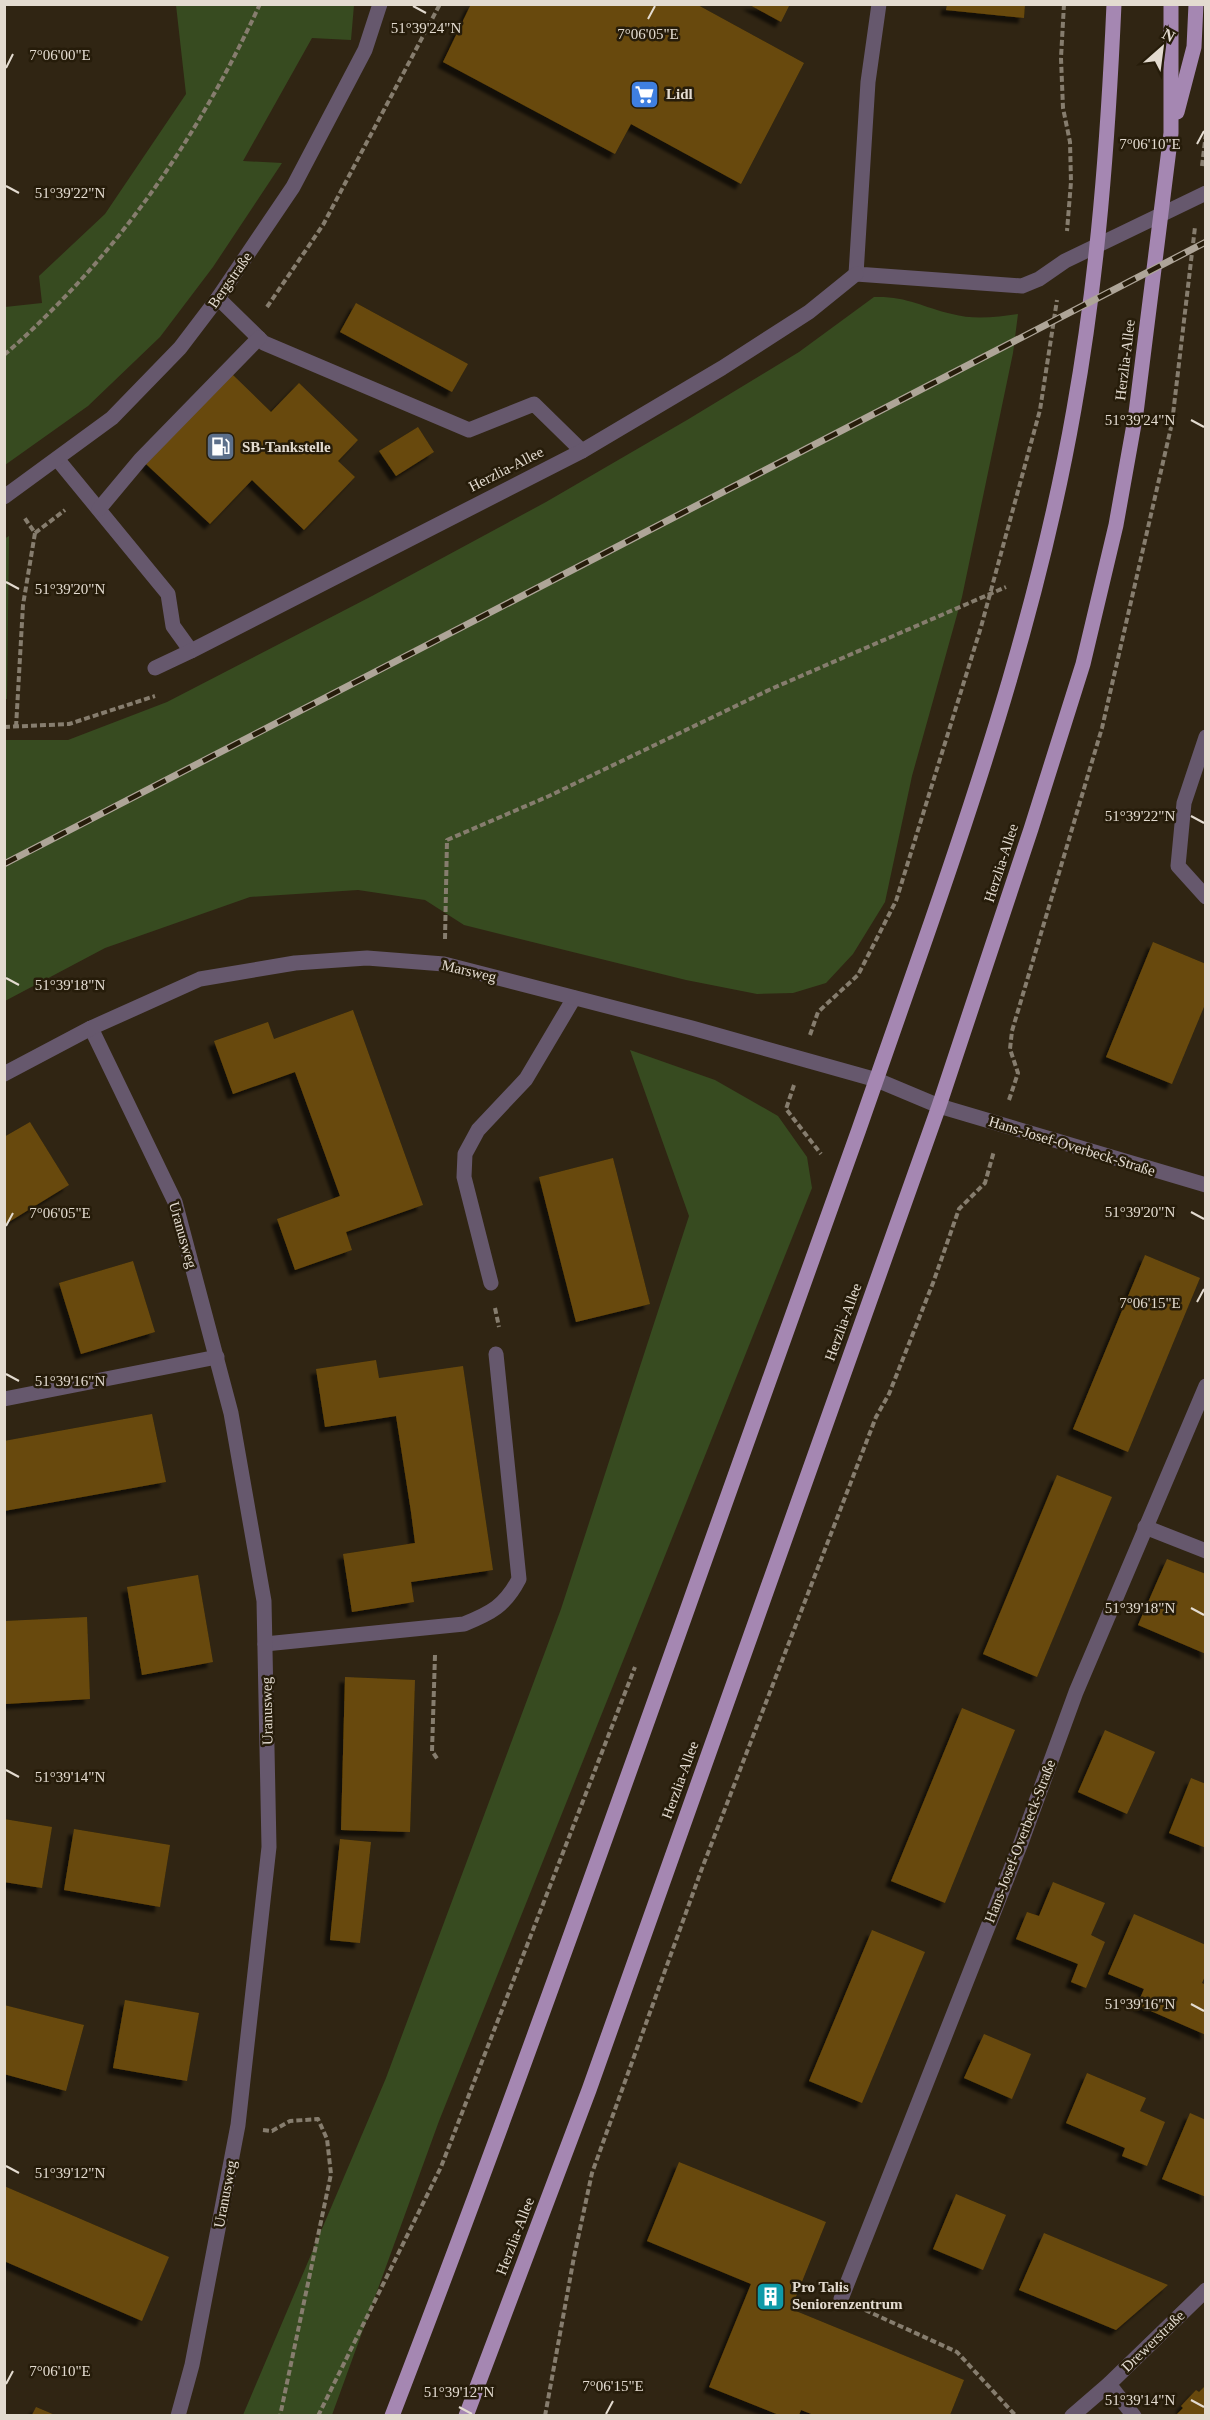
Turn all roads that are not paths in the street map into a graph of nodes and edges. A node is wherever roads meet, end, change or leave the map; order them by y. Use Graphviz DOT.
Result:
graph roads {
  1 [pos="380,4"];
  2 [pos="879,4"];
  3 [pos="1114,4"];
  4 [pos="1171,4"];
  5 [pos="1196,4"];
  6 [pos="1171,133"];
  7 [pos="1206,193"];
  8 [pos="856,274"];
  9 [pos="218,298"];
  10 [pos="259,338"];
  11 [pos="582,451"];
  12 [pos="58,460"];
  13 [pos="4,497"];
  14 [pos="99,509"];
  15 [pos="191,651"];
  16 [pos="155,668"];
  17 [pos="1206,737"];
  18 [pos="1206,897"];
  19 [pos="574,998"];
  20 [pos="91,1028"];
  21 [pos="4,1074"];
  22 [pos="877,1080"];
  23 [pos="939,1106"];
  24 [pos="1206,1185"];
  25 [pos="491,1283"];
  26 [pos="495,1354"];
  27 [pos="217,1357"];
  28 [pos="1206,1386"];
  29 [pos="4,1399"];
  30 [pos="1145,1527"];
  31 [pos="1206,1551"];
  32 [pos="265,1644"];
  33 [pos="1206,2290"];
  34 [pos="841,2299"];
  35 [pos="1109,2384"];
  36 [pos="178,2415"];
  37 [pos="392,2415"];
  38 [pos="466,2415"];
  39 [pos="1072,2415"];
  40 [pos="1134,2415"];
  1 -- 9 [label="street, Bergstraße"];
  2 -- 8 [label="street"];
  3 -- 22 [label="main road"];
  4 -- 6 [label="main road, Herzlia-Allee"];
  5 -- 6 [label="main road"];
  6 -- 23 [label="main road, Herzlia-Allee"];
  7 -- 8 [label="street"];
  8 -- 11 [label="street, Herzlia-Allee"];
  9 -- 10 [label="street"];
  9 -- 12 [label="street, Bergstraße"];
  10 -- 11 [label="street"];
  10 -- 14 [label="street"];
  11 -- 15 [label="street, Herzlia-Allee"];
  12 -- 13 [label="street, Bergstraße"];
  12 -- 14 [label="street"];
  14 -- 15 [label="street"];
  15 -- 16 [label="street, Herzlia-Allee"];
  17 -- 18 [label="street"];
  19 -- 20 [label="street, Marsweg"];
  19 -- 22 [label="street, Marsweg"];
  19 -- 25 [label="street"];
  20 -- 21 [label="street, Marsweg"];
  20 -- 27 [label="street, Uranusweg"];
  22 -- 23 [label="street, Marsweg"];
  22 -- 37 [label="main road"];
  23 -- 24 [label="street, Hans-Josef-Overbeck-Straße"];
  23 -- 38 [label="main road, Herzlia-Allee"];
  26 -- 32 [label="street"];
  27 -- 29 [label="street"];
  27 -- 32 [label="street, Uranusweg"];
  28 -- 30 [label="street, Hans-Josef-Overbeck-Straße"];
  30 -- 31 [label="street"];
  30 -- 34 [label="street, Hans-Josef-Overbeck-Straße"];
  32 -- 36 [label="street, Uranusweg"];
  33 -- 35 [label="street, Drewerstraße"];
  35 -- 39 [label="street, Drewerstraße"];
  35 -- 40 [label="street"];
}
